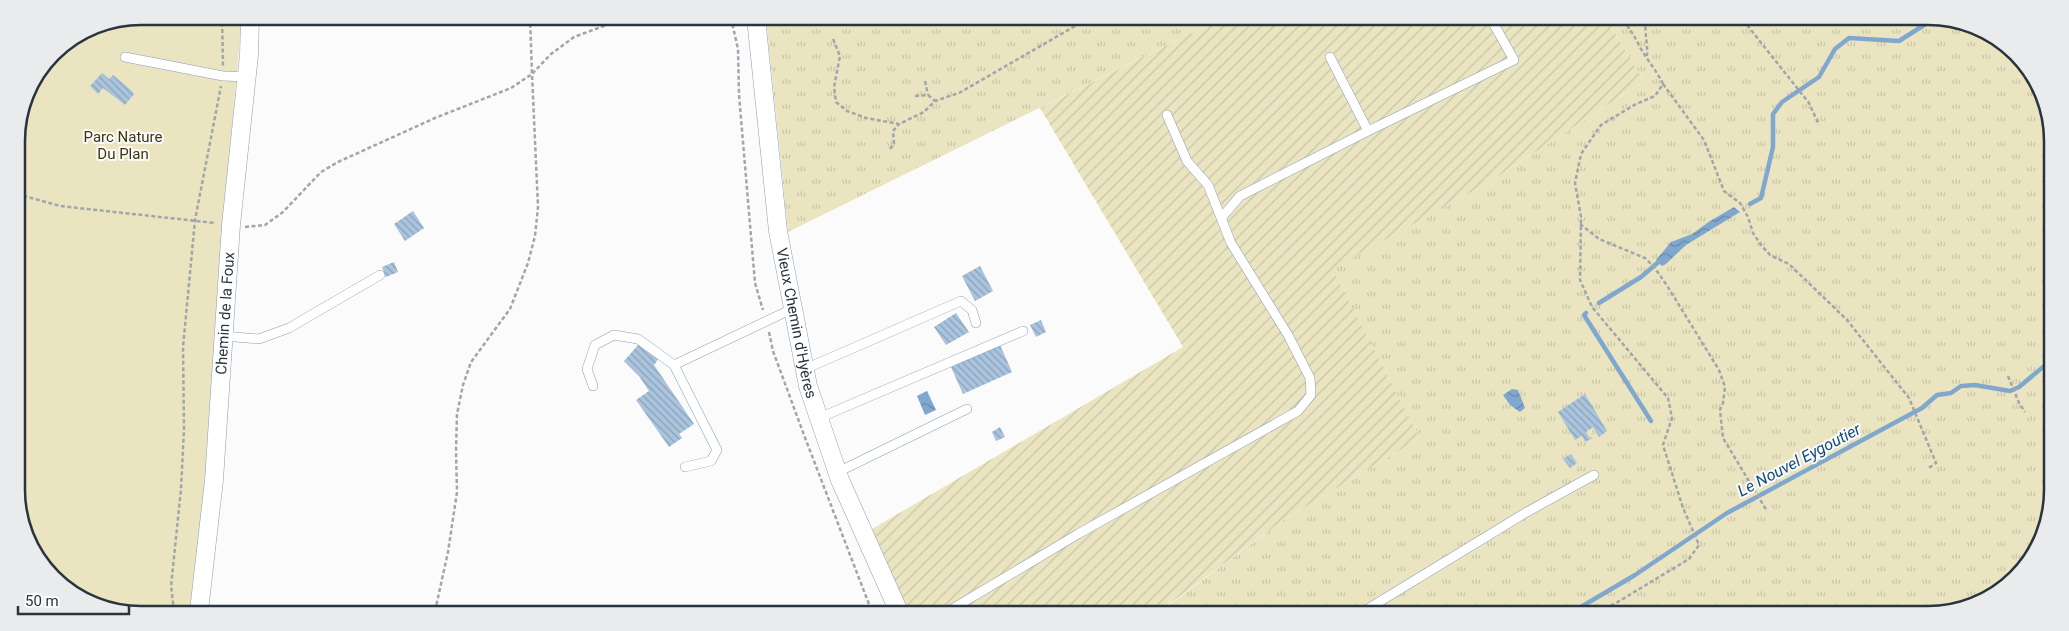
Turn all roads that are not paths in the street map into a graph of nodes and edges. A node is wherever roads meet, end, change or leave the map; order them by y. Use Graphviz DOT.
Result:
graph roads {
  1 [pos="250,25"];
  2 [pos="757,25"];
  3 [pos="1494,25"];
  4 [pos="125,57"];
  5 [pos="1330,57"];
  6 [pos="247,77"];
  7 [pos="1167,115"];
  8 [pos="1368,131"];
  9 [pos="1222,217"];
  10 [pos="380,275"];
  11 [pos="794,308"];
  12 [pos="976,323"];
  13 [pos="1024,331"];
  14 [pos="223,336"];
  15 [pos="674,365"];
  16 [pos="805,369"];
  17 [pos="593,386"];
  18 [pos="967,409"];
  19 [pos="819,418"];
  20 [pos="685,467"];
  21 [pos="838,472"];
  22 [pos="1594,475"];
  23 [pos="200,606"];
  24 [pos="896,606"];
  25 [pos="957,606"];
  26 [pos="1372,606"];
  1 -- 6 [label="street, Chemin de la Foux"];
  2 -- 11 [label="street, Vieux Chemin d'Hyères"];
  3 -- 8 [label="lane"];
  4 -- 6 [label="lane"];
  5 -- 8 [label="lane"];
  6 -- 14 [label="street, Chemin de la Foux"];
  7 -- 9 [label="lane"];
  8 -- 9 [label="lane"];
  9 -- 25 [label="lane"];
  10 -- 14 [label="lane"];
  11 -- 15 [label="lane"];
  11 -- 16 [label="street, Vieux Chemin d'Hyères"];
  12 -- 16 [label="lane"];
  13 -- 19 [label="lane"];
  14 -- 23 [label="street, Chemin de la Foux"];
  15 -- 17 [label="lane"];
  15 -- 20 [label="lane"];
  16 -- 19 [label="street, Vieux Chemin d'Hyères"];
  18 -- 21 [label="lane"];
  19 -- 21 [label="street, Vieux Chemin d'Hyères"];
  21 -- 24 [label="street, Vieux Chemin d'Hyères"];
  22 -- 26 [label="lane"];
}
